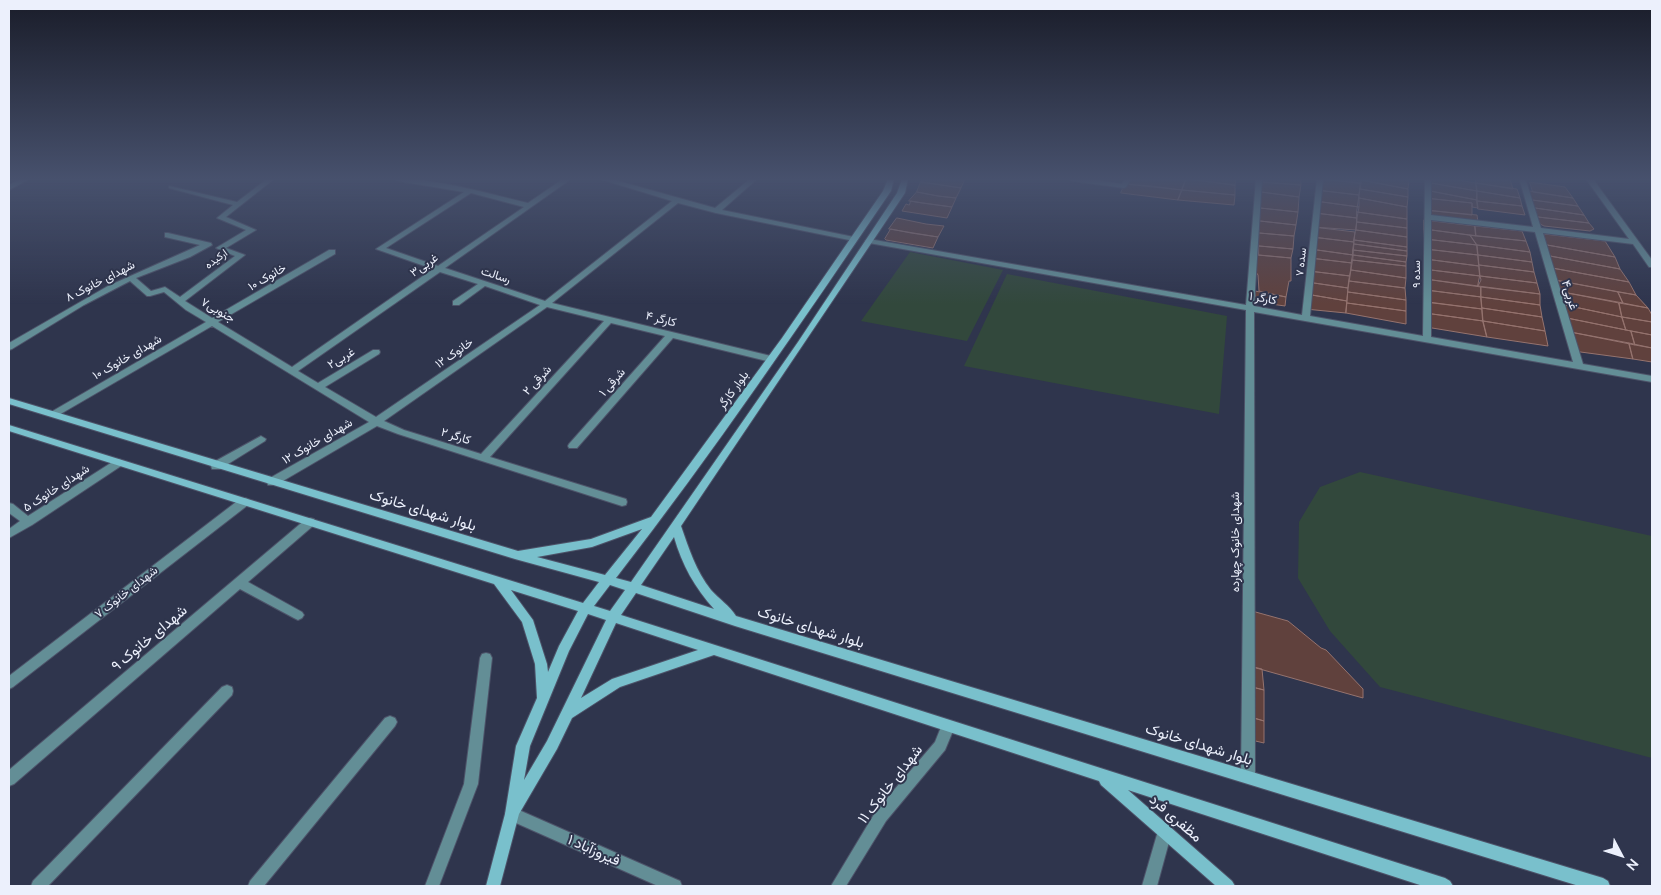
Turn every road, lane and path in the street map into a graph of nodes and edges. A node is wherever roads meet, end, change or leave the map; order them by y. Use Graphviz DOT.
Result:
graph roads {
  1 [pos="228,221"];
  2 [pos="424,221"];
  3 [pos="509,221"];
  4 [pos="651,221"];
  5 [pos="764,221"];
  6 [pos="867,221"];
  7 [pos="882,221"];
  8 [pos="1256,221"];
  9 [pos="1316,221"];
  10 [pos="1428,221"];
  11 [pos="1457,221"];
  12 [pos="1534,221"];
  13 [pos="1620,221"];
  14 [pos="1537,231"];
  15 [pos="168,235"];
  16 [pos="854,239"];
  17 [pos="869,241"];
  18 [pos="1636,242"];
  19 [pos="207,245"];
  20 [pos="220,248"];
  21 [pos="332,252"];
  22 [pos="1652,265"];
  23 [pos="438,270"];
  24 [pos="131,278"];
  25 [pos="483,284"];
  26 [pos="180,301"];
  27 [pos="456,304"];
  28 [pos="546,304"];
  29 [pos="1250,308"];
  30 [pos="1306,318"];
  31 [pos="609,320"];
  32 [pos="213,321"];
  33 [pos="671,334"];
  34 [pos="1427,339"];
  35 [pos="9,347"];
  36 [pos="376,352"];
  37 [pos="771,359"];
  38 [pos="1578,366"];
  39 [pos="293,370"];
  40 [pos="1652,379"];
  41 [pos="318,386"];
  42 [pos="9,402"];
  43 [pos="54,414"];
  44 [pos="376,422"];
  45 [pos="9,428"];
  46 [pos="261,439"];
  47 [pos="573,446"];
  48 [pos="483,458"];
  49 [pos="118,463"];
  50 [pos="216,466"];
  51 [pos="272,482"];
  52 [pos="244,502"];
  53 [pos="622,502"];
  54 [pos="9,507"];
  55 [pos="654,520"];
  56 [pos="28,522"];
  57 [pos="310,522"];
  58 [pos="676,526"];
  59 [pos="9,534"];
  60 [pos="515,555"];
  61 [pos="606,579"];
  62 [pos="497,580"];
  63 [pos="239,583"];
  64 [pos="632,587"];
  65 [pos="585,610"];
  66 [pos="298,615"];
  67 [pos="613,617"];
  68 [pos="735,621"];
  69 [pos="712,650"];
  70 [pos="486,658"];
  71 [pos="9,683"];
  72 [pos="227,691"];
  73 [pos="542,698"];
  74 [pos="564,716"];
  75 [pos="390,722"];
  76 [pos="948,726"];
  77 [pos="1102,776"];
  78 [pos="1248,776"];
  79 [pos="9,779"];
  80 [pos="512,814"];
  81 [pos="1165,831"];
  82 [pos="38,886"];
  83 [pos="255,886"];
  84 [pos="432,886"];
  85 [pos="493,886"];
  86 [pos="675,886"];
  87 [pos="838,886"];
  88 [pos="1149,886"];
  89 [pos="1227,886"];
  90 [pos="1445,886"];
  91 [pos="1603,886"];
  1 -- 20 [label="street, ارکیده"];
  2 -- 23 [label="street, رسالت"];
  3 -- 23 [label="street, غربی۳"];
  4 -- 28 [label="street, خانوک ۱۲"];
  5 -- 16 [label="street"];
  6 -- 16 [label="main road, بلوار کارگر"];
  7 -- 17 [label="main road"];
  8 -- 29 [label="street, شهدای خانوک چهارده"];
  9 -- 30 [label="street, سده ۷"];
  10 -- 34 [label="street, سده ۹"];
  11 -- 14 [label="street"];
  12 -- 14 [label="street, غربی۴"];
  13 -- 18 [label="street"];
  14 -- 18 [label="street"];
  14 -- 38 [label="street, غربی۴"];
  15 -- 19 [label="street"];
  16 -- 37 [label="main road, بلوار کارگر"];
  17 -- 29 [label="street, کارگر ۱"];
  17 -- 58 [label="main road"];
  18 -- 22 [label="street"];
  19 -- 20 [label="street"];
  19 -- 24 [label="street, شهدای خانوک ۸"];
  20 -- 26 [label="street, ارکیده"];
  21 -- 32 [label="street, خانوک ۱۰"];
  23 -- 25 [label="street, رسالت"];
  23 -- 39 [label="street, غربی۳"];
  24 -- 26 [label="street, جنوبی۷"];
  24 -- 35 [label="street, شهدای خانوک ۸"];
  25 -- 27 [label="street"];
  25 -- 28 [label="street, رسالت"];
  26 -- 32 [label="street, جنوبی۷"];
  28 -- 31 [label="street, کارگر ۴"];
  28 -- 44 [label="street, خانوک ۱۲"];
  29 -- 30 [label="street, کارگر ۱"];
  29 -- 78 [label="street, شهدای خانوک چهارده"];
  30 -- 34 [label="street, کارگر ۱"];
  31 -- 33 [label="street, کارگر ۴"];
  31 -- 48 [label="street, شرقی ۲"];
  32 -- 39 [label="street, جنوبی۷"];
  32 -- 43 [label="street, شهدای خانوک ۱۰"];
  33 -- 37 [label="street, کارگر ۴"];
  33 -- 47 [label="street, شرقی ۱"];
  34 -- 38 [label="street, کارگر ۱"];
  36 -- 41 [label="street, غربی۲"];
  37 -- 55 [label="main road, بلوار کارگر"];
  38 -- 40 [label="street, کارگر ۱"];
  39 -- 41 [label="street, کارگر ۲"];
  41 -- 44 [label="street, کارگر ۲"];
  42 -- 43 [label="main road, بلوار شهدای خانوک"];
  43 -- 50 [label="main road, بلوار شهدای خانوک"];
  44 -- 48 [label="street, کارگر ۲"];
  44 -- 51 [label="street, ۱۲ شهدای خانوک"];
  45 -- 49 [label="main road"];
  46 -- 50 [label="street"];
  48 -- 53 [label="street, کارگر ۲"];
  49 -- 52 [label="main road"];
  49 -- 56 [label="street, شهدای خانوک ۵"];
  50 -- 51 [label="main road, بلوار شهدای خانوک"];
  51 -- 60 [label="main road, بلوار شهدای خانوک"];
  52 -- 57 [label="main road"];
  52 -- 71 [label="street, شهدای خانوک ۷"];
  54 -- 56 [label="street"];
  55 -- 60 [label="main road"];
  55 -- 61 [label="main road, بلوار کارگر"];
  56 -- 59 [label="street, شهدای خانوک ۵"];
  57 -- 62 [label="main road"];
  57 -- 63 [label="street, شهدای خانوک ۹"];
  58 -- 64 [label="main road"];
  58 -- 68 [label="main road"];
  60 -- 61 [label="main road, بلوار شهدای خانوک"];
  61 -- 64 [label="main road, بلوار شهدای خانوک"];
  61 -- 65 [label="main road, بلوار کارگر"];
  62 -- 65 [label="main road"];
  62 -- 73 [label="main road"];
  63 -- 66 [label="street"];
  63 -- 79 [label="street, شهدای خانوک ۹"];
  64 -- 67 [label="main road"];
  64 -- 68 [label="main road, بلوار شهدای خانوک"];
  65 -- 67 [label="main road"];
  65 -- 73 [label="main road, بلوار کارگر"];
  67 -- 69 [label="main road"];
  67 -- 74 [label="main road"];
  68 -- 78 [label="main road, بلوار شهدای خانوک"];
  69 -- 74 [label="main road"];
  69 -- 76 [label="main road"];
  70 -- 84 [label="street"];
  72 -- 82 [label="street"];
  73 -- 80 [label="main road, بلوار کارگر"];
  74 -- 80 [label="main road"];
  75 -- 83 [label="street"];
  76 -- 77 [label="main road"];
  76 -- 87 [label="street, شهدای خانوک ۱۱"];
  77 -- 81 [label="main road, مظفری فرد"];
  77 -- 90 [label="main road"];
  78 -- 91 [label="main road, بلوار شهدای خانوک"];
  80 -- 85 [label="main road"];
  80 -- 86 [label="street, فیروزآباد ۱"];
  81 -- 88 [label="street"];
  81 -- 89 [label="main road, مظفری فرد"];
}
